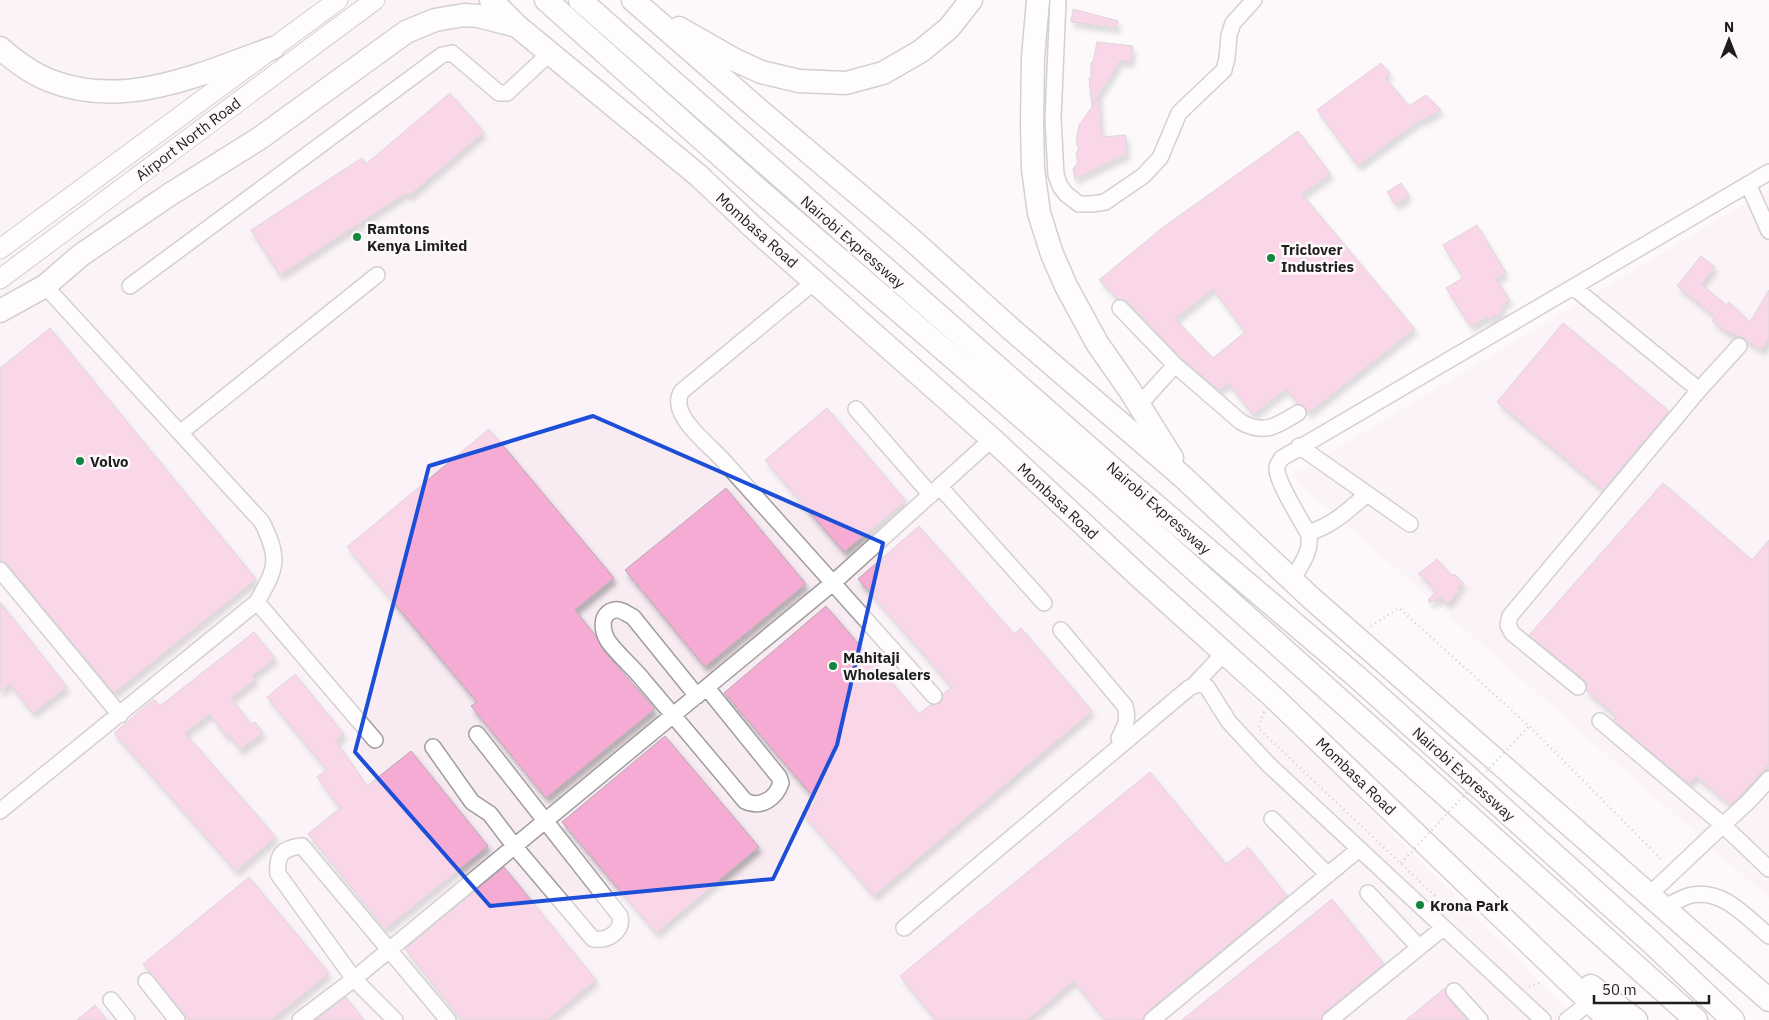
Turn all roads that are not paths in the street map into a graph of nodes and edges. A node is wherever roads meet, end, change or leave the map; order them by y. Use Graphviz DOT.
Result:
graph roads {
  1 [pos="338,0"];
  2 [pos="375,0"];
  3 [pos="491,0"];
  4 [pos="546,0"];
  5 [pos="580,0"];
  6 [pos="633,0"];
  7 [pos="971,0"];
  8 [pos="1038,0"];
  9 [pos="1058,0"];
  10 [pos="1254,0"];
  11 [pos="517,26"];
  12 [pos="0,48"];
  13 [pos="273,48"];
  14 [pos="550,53"];
  15 [pos="1769,172"];
  16 [pos="1748,184"];
  17 [pos="1769,231"];
  18 [pos="0,249"];
  19 [pos="377,275"];
  20 [pos="0,279"];
  21 [pos="814,282"];
  22 [pos="45,286"];
  23 [pos="130,286"];
  24 [pos="1573,287"];
  25 [pos="1120,308"];
  26 [pos="0,311"];
  27 [pos="1739,346"];
  28 [pos="1175,365"];
  29 [pos="1699,390"];
  30 [pos="1139,406"];
  31 [pos="856,408"];
  32 [pos="1298,413"];
  33 [pos="180,432"];
  34 [pos="992,439"];
  35 [pos="1299,446"];
  36 [pos="1183,477"];
  37 [pos="935,491"];
  38 [pos="1367,494"];
  39 [pos="1410,524"];
  40 [pos="1308,533"];
  41 [pos="0,570"];
  42 [pos="834,582"];
  43 [pos="1292,582"];
  44 [pos="257,602"];
  45 [pos="1044,603"];
  46 [pos="1061,630"];
  47 [pos="1224,653"];
  48 [pos="1196,684"];
  49 [pos="1578,687"];
  50 [pos="702,692"];
  51 [pos="934,696"];
  52 [pos="120,715"];
  53 [pos="674,716"];
  54 [pos="1600,721"];
  55 [pos="477,734"];
  56 [pos="375,740"];
  57 [pos="1122,744"];
  58 [pos="433,747"];
  59 [pos="1769,779"];
  60 [pos="0,811"];
  61 [pos="1272,819"];
  62 [pos="545,821"];
  63 [pos="1723,826"];
  64 [pos="514,847"];
  65 [pos="1360,849"];
  66 [pos="1769,869"];
  67 [pos="1328,875"];
  68 [pos="1368,893"];
  69 [pos="1656,902"];
  70 [pos="904,928"];
  71 [pos="1443,928"];
  72 [pos="1517,931"];
  73 [pos="1769,936"];
  74 [pos="1419,947"];
  75 [pos="388,950"];
  76 [pos="354,979"];
  77 [pos="146,981"];
  78 [pos="1454,991"];
  79 [pos="110,1000"];
  80 [pos="1769,1000"];
  81 [pos="1590,1002"];
  82 [pos="127,1020"];
  83 [pos="177,1020"];
  84 [pos="300,1020"];
  85 [pos="395,1020"];
  86 [pos="448,1020"];
  87 [pos="1152,1020"];
  88 [pos="1330,1020"];
  89 [pos="1480,1020"];
  90 [pos="1543,1020"];
  91 [pos="1567,1020"];
  92 [pos="1609,1020"];
  93 [pos="1636,1020"];
  94 [pos="1696,1020"];
  95 [pos="1733,1020"];
  1 -- 13 [label="main road, Airport North Road"];
  2 -- 20 [label="main road, Airport North Road"];
  3 -- 11 [label="highway, Mombasa Road"];
  4 -- 94 [label="highway, Nairobi Expressway"];
  5 -- 95 [label="highway, Nairobi Expressway"];
  6 -- 7 [label="highway"];
  6 -- 36 [label="highway"];
  8 -- 30 [label="highway"];
  9 -- 10 [label="lane"];
  11 -- 14 [label="highway, Mombasa Road"];
  11 -- 22 [label="highway"];
  12 -- 13 [label="highway"];
  13 -- 18 [label="main road, Airport North Road"];
  14 -- 21 [label="highway, Mombasa Road"];
  14 -- 23 [label="lane"];
  15 -- 16 [label="lane"];
  16 -- 17 [label="lane"];
  16 -- 24 [label="lane"];
  19 -- 33 [label="lane"];
  21 -- 34 [label="highway, Mombasa Road"];
  21 -- 42 [label="lane"];
  22 -- 26 [label="highway"];
  22 -- 33 [label="lane"];
  24 -- 29 [label="lane"];
  24 -- 35 [label="lane"];
  25 -- 28 [label="lane"];
  27 -- 29 [label="lane"];
  28 -- 30 [label="lane"];
  28 -- 32 [label="lane"];
  29 -- 49 [label="lane"];
  30 -- 36 [label="highway"];
  31 -- 37 [label="lane"];
  33 -- 44 [label="lane"];
  34 -- 37 [label="lane"];
  34 -- 47 [label="highway, Mombasa Road"];
  35 -- 38 [label="lane"];
  35 -- 40 [label="lane"];
  36 -- 43 [label="highway"];
  37 -- 42 [label="lane"];
  37 -- 45 [label="lane"];
  38 -- 39 [label="lane"];
  38 -- 40 [label="lane"];
  40 -- 43 [label="lane"];
  41 -- 52 [label="lane"];
  42 -- 50 [label="lane"];
  42 -- 51 [label="lane"];
  43 -- 69 [label="highway"];
  44 -- 52 [label="lane"];
  44 -- 56 [label="lane"];
  46 -- 57 [label="lane"];
  47 -- 48 [label="lane"];
  47 -- 72 [label="highway, Mombasa Road"];
  48 -- 57 [label="lane"];
  48 -- 65 [label="lane"];
  50 -- 53 [label="lane"];
  50 -- 53 [label="lane"];
  50 -- 53 [label="lane"];
  52 -- 60 [label="lane"];
  53 -- 62 [label="lane"];
  54 -- 63 [label="lane"];
  55 -- 62 [label="lane"];
  57 -- 70 [label="lane"];
  58 -- 64 [label="lane"];
  59 -- 63 [label="lane"];
  61 -- 67 [label="lane"];
  62 -- 64 [label="lane"];
  62 -- 64 [label="lane"];
  63 -- 66 [label="lane"];
  63 -- 69 [label="lane"];
  64 -- 75 [label="lane"];
  65 -- 67 [label="lane"];
  65 -- 71 [label="lane"];
  67 -- 87 [label="lane"];
  68 -- 74 [label="lane"];
  69 -- 73 [label="lane"];
  69 -- 80 [label="highway"];
  71 -- 74 [label="lane"];
  71 -- 90 [label="lane"];
  72 -- 81 [label="highway, Mombasa Road"];
  72 -- 93 [label="highway"];
  74 -- 88 [label="lane"];
  75 -- 76 [label="lane"];
  75 -- 76 [label="lane"];
  75 -- 86 [label="lane"];
  76 -- 84 [label="lane"];
  76 -- 85 [label="lane"];
  77 -- 83 [label="lane"];
  78 -- 89 [label="lane"];
  79 -- 82 [label="lane"];
  81 -- 91 [label="lane"];
  81 -- 92 [label="highway, Mombasa Road"];
}
